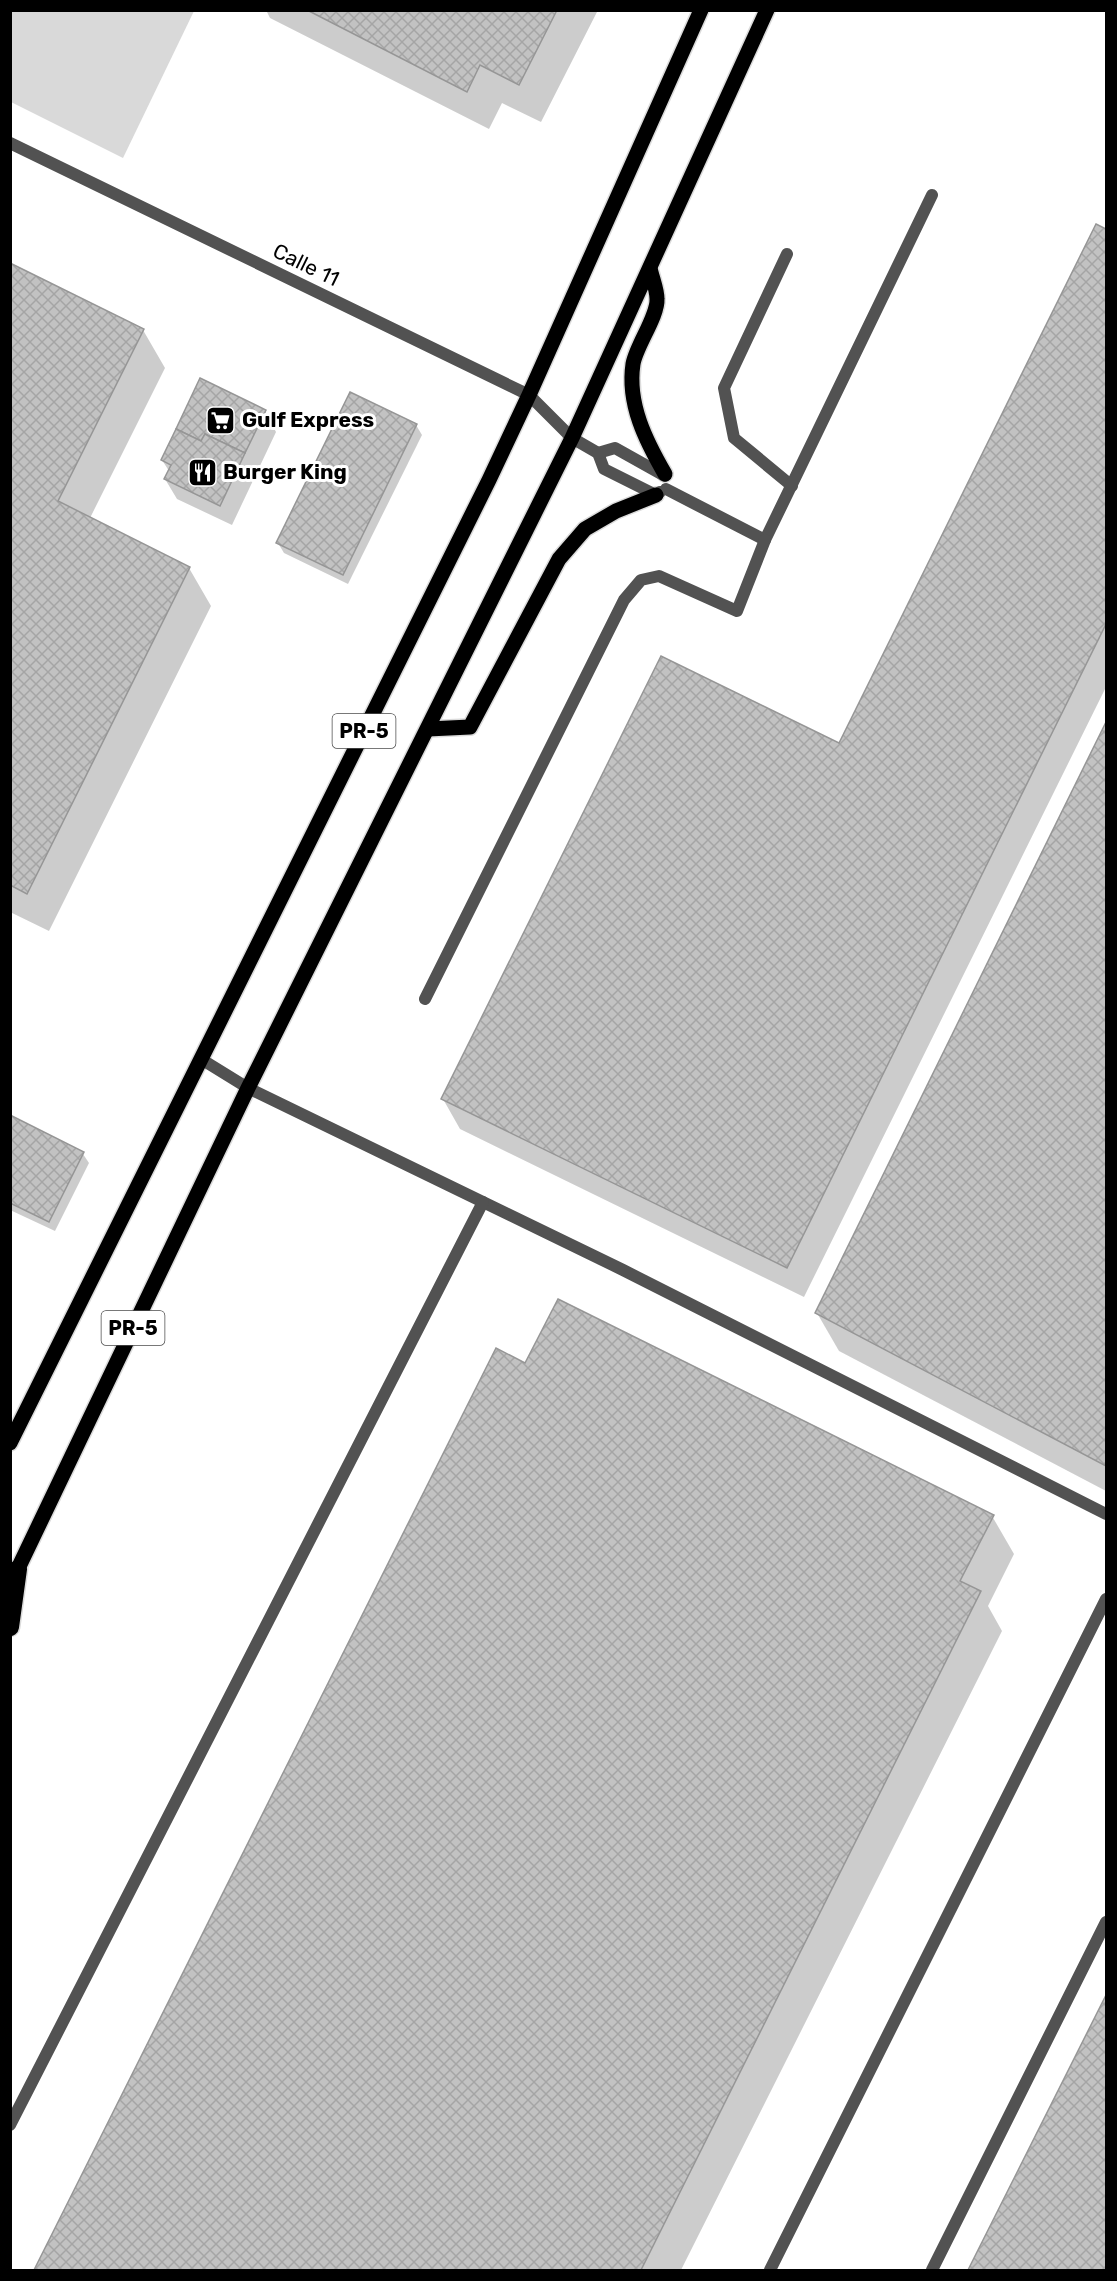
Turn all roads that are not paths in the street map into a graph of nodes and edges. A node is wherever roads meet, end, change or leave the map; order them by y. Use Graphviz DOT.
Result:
graph roads {
  1 [pos="701,10"];
  2 [pos="767,10"];
  3 [pos="10,143"];
  4 [pos="932,195"];
  5 [pos="787,254"];
  6 [pos="650,268"];
  7 [pos="529,395"];
  8 [pos="572,438"];
  9 [pos="598,453"];
  10 [pos="662,486"];
  11 [pos="792,486"];
  12 [pos="765,540"];
  13 [pos="428,729"];
  14 [pos="424,999"];
  15 [pos="201,1059"];
  16 [pos="248,1088"];
  17 [pos="483,1202"];
  18 [pos="10,1443"];
  19 [pos="1107,1514"];
  20 [pos="14,1577"];
  21 [pos="1107,1599"];
  22 [pos="10,1627"];
  23 [pos="1107,1922"];
  24 [pos="10,2125"];
  25 [pos="770,2271"];
  26 [pos="932,2271"];
  1 -- 7 [label="main road, PR-5"];
  2 -- 6 [label="main road, PR-5"];
  3 -- 7 [label="street, Calle 11"];
  4 -- 11 [label="street"];
  5 -- 11 [label="street"];
  6 -- 8 [label="main road, PR-5"];
  6 -- 10 [label="main road"];
  7 -- 8 [label="street, Calle 11"];
  7 -- 15 [label="main road, PR-5"];
  8 -- 9 [label="street, Calle 11"];
  8 -- 13 [label="main road, PR-5"];
  9 -- 10 [label="street"];
  9 -- 10 [label="street"];
  10 -- 12 [label="street"];
  10 -- 13 [label="main road"];
  11 -- 12 [label="street"];
  12 -- 14 [label="street"];
  13 -- 16 [label="main road, PR-5"];
  15 -- 16 [label="street"];
  15 -- 18 [label="main road, PR-5"];
  16 -- 17 [label="street"];
  16 -- 20 [label="main road, PR-5"];
  17 -- 19 [label="street"];
  17 -- 24 [label="street"];
  20 -- 22 [label="highway"];
  21 -- 25 [label="street"];
  23 -- 26 [label="street"];
}
